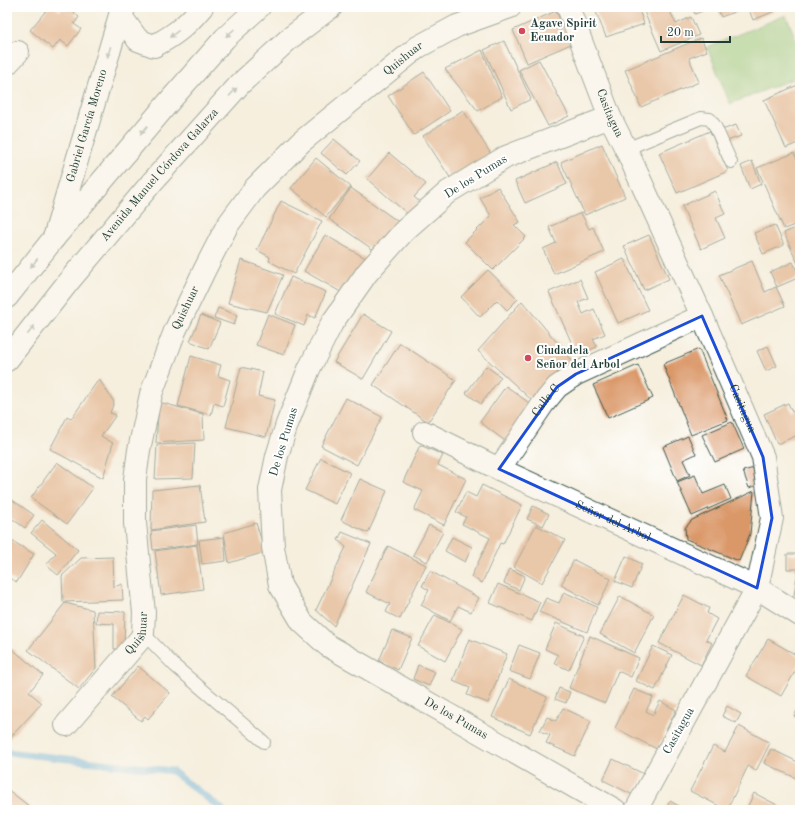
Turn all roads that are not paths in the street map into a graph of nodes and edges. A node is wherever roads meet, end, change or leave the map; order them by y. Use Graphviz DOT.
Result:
graph roads {
  1 [pos="202,7"];
  2 [pos="259,7"];
  3 [pos="331,7"];
  4 [pos="510,7"];
  5 [pos="568,7"];
  6 [pos="123,11"];
  7 [pos="610,117"];
  8 [pos="626,149"];
  9 [pos="730,162"];
  10 [pos="54,238"];
  11 [pos="7,298"];
  12 [pos="702,316"];
  13 [pos="7,360"];
  14 [pos="424,432"];
  15 [pos="499,469"];
  16 [pos="757,588"];
  17 [pos="800,616"];
  18 [pos="143,633"];
  19 [pos="66,726"];
  20 [pos="264,742"];
  21 [pos="615,810"];
  22 [pos="636,810"];
  1 -- 6 [label="street, Gabriel García Moreno, one-way"];
  2 -- 10 [label="street, one-way"];
  13 -- 3 [label="street, Avenida Manuel Córdova Galarza, one-way"];
  4 -- 18 [label="street, Quishuar"];
  5 -- 7 [label="street, Casitagua"];
  6 -- 10 [label="street, Gabriel García Moreno, one-way"];
  7 -- 8 [label="street, Casitagua"];
  7 -- 21 [label="street, De los Pumas"];
  8 -- 9 [label="lane"];
  8 -- 12 [label="street, Casitagua"];
  10 -- 11 [label="street, one-way"];
  12 -- 15 [label="street, Calle C"];
  12 -- 16 [label="street, Casitagua"];
  14 -- 15 [label="street, Señor del Arbol"];
  15 -- 16 [label="street, Señor del Arbol"];
  16 -- 17 [label="street, Señor del Arbol"];
  16 -- 22 [label="street, Casitagua"];
  18 -- 19 [label="street, Quishuar"];
  18 -- 20 [label="lane"];
}
